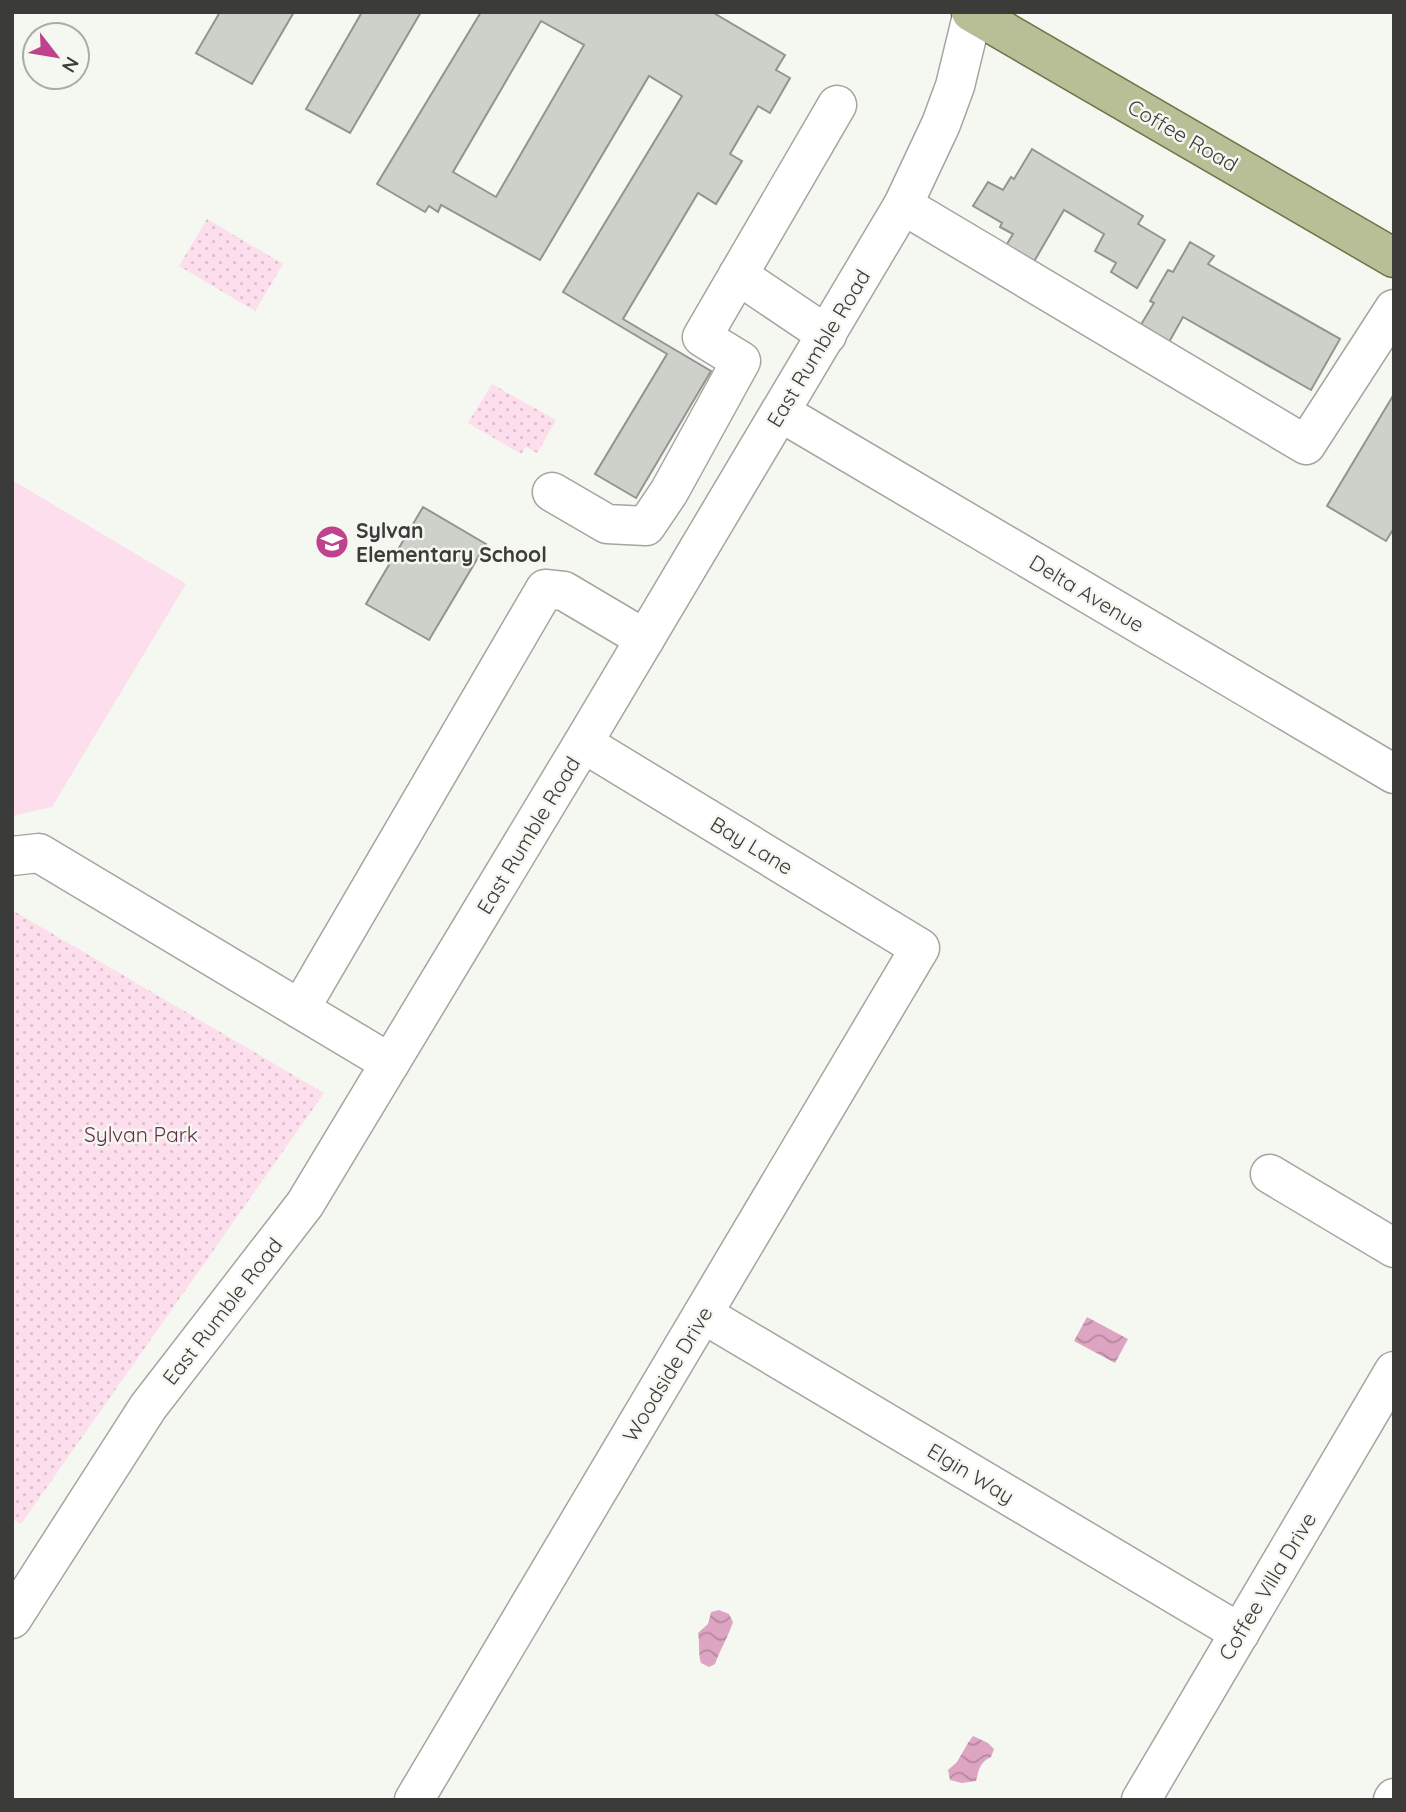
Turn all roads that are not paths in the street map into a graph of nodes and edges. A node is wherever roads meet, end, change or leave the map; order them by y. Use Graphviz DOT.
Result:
graph roads {
  1 [pos="972,13"];
  2 [pos="837,105"];
  3 [pos="903,205"];
  4 [pos="1394,258"];
  5 [pos="738,275"];
  6 [pos="1394,309"];
  7 [pos="827,335"];
  8 [pos="780,412"];
  9 [pos="552,492"];
  10 [pos="646,526"];
  11 [pos="698,551"];
  12 [pos="645,639"];
  13 [pos="583,743"];
  14 [pos="1394,774"];
  15 [pos="12,856"];
  16 [pos="920,948"];
  17 [pos="300,1009"];
  18 [pos="390,1063"];
  19 [pos="1270,1174"];
  20 [pos="1394,1248"];
  21 [pos="703,1314"];
  22 [pos="1394,1371"];
  23 [pos="18,1598"];
  24 [pos="1240,1633"];
  25 [pos="414,1800"];
  26 [pos="1141,1800"];
  1 -- 3 [label="street, East Rumble Road"];
  1 -- 4 [label="main road, Coffee Road"];
  2 -- 5 [label="street"];
  3 -- 6 [label="street"];
  3 -- 7 [label="street, East Rumble Road"];
  5 -- 7 [label="street"];
  5 -- 10 [label="street"];
  7 -- 8 [label="street, East Rumble Road"];
  8 -- 11 [label="street, East Rumble Road"];
  8 -- 14 [label="street, Delta Avenue"];
  9 -- 10 [label="street"];
  10 -- 11 [label="street"];
  11 -- 12 [label="street, East Rumble Road"];
  12 -- 13 [label="street, East Rumble Road"];
  12 -- 17 [label="street"];
  13 -- 16 [label="street, Bay Lane"];
  13 -- 18 [label="street, East Rumble Road"];
  15 -- 17 [label="street"];
  16 -- 21 [label="street, Woodside Drive"];
  17 -- 18 [label="street"];
  18 -- 23 [label="street, East Rumble Road"];
  19 -- 20 [label="street"];
  21 -- 24 [label="street, Elgin Way"];
  21 -- 25 [label="street, Woodside Drive"];
  22 -- 24 [label="street, Coffee Villa Drive"];
  24 -- 26 [label="street, Coffee Villa Drive"];
}
